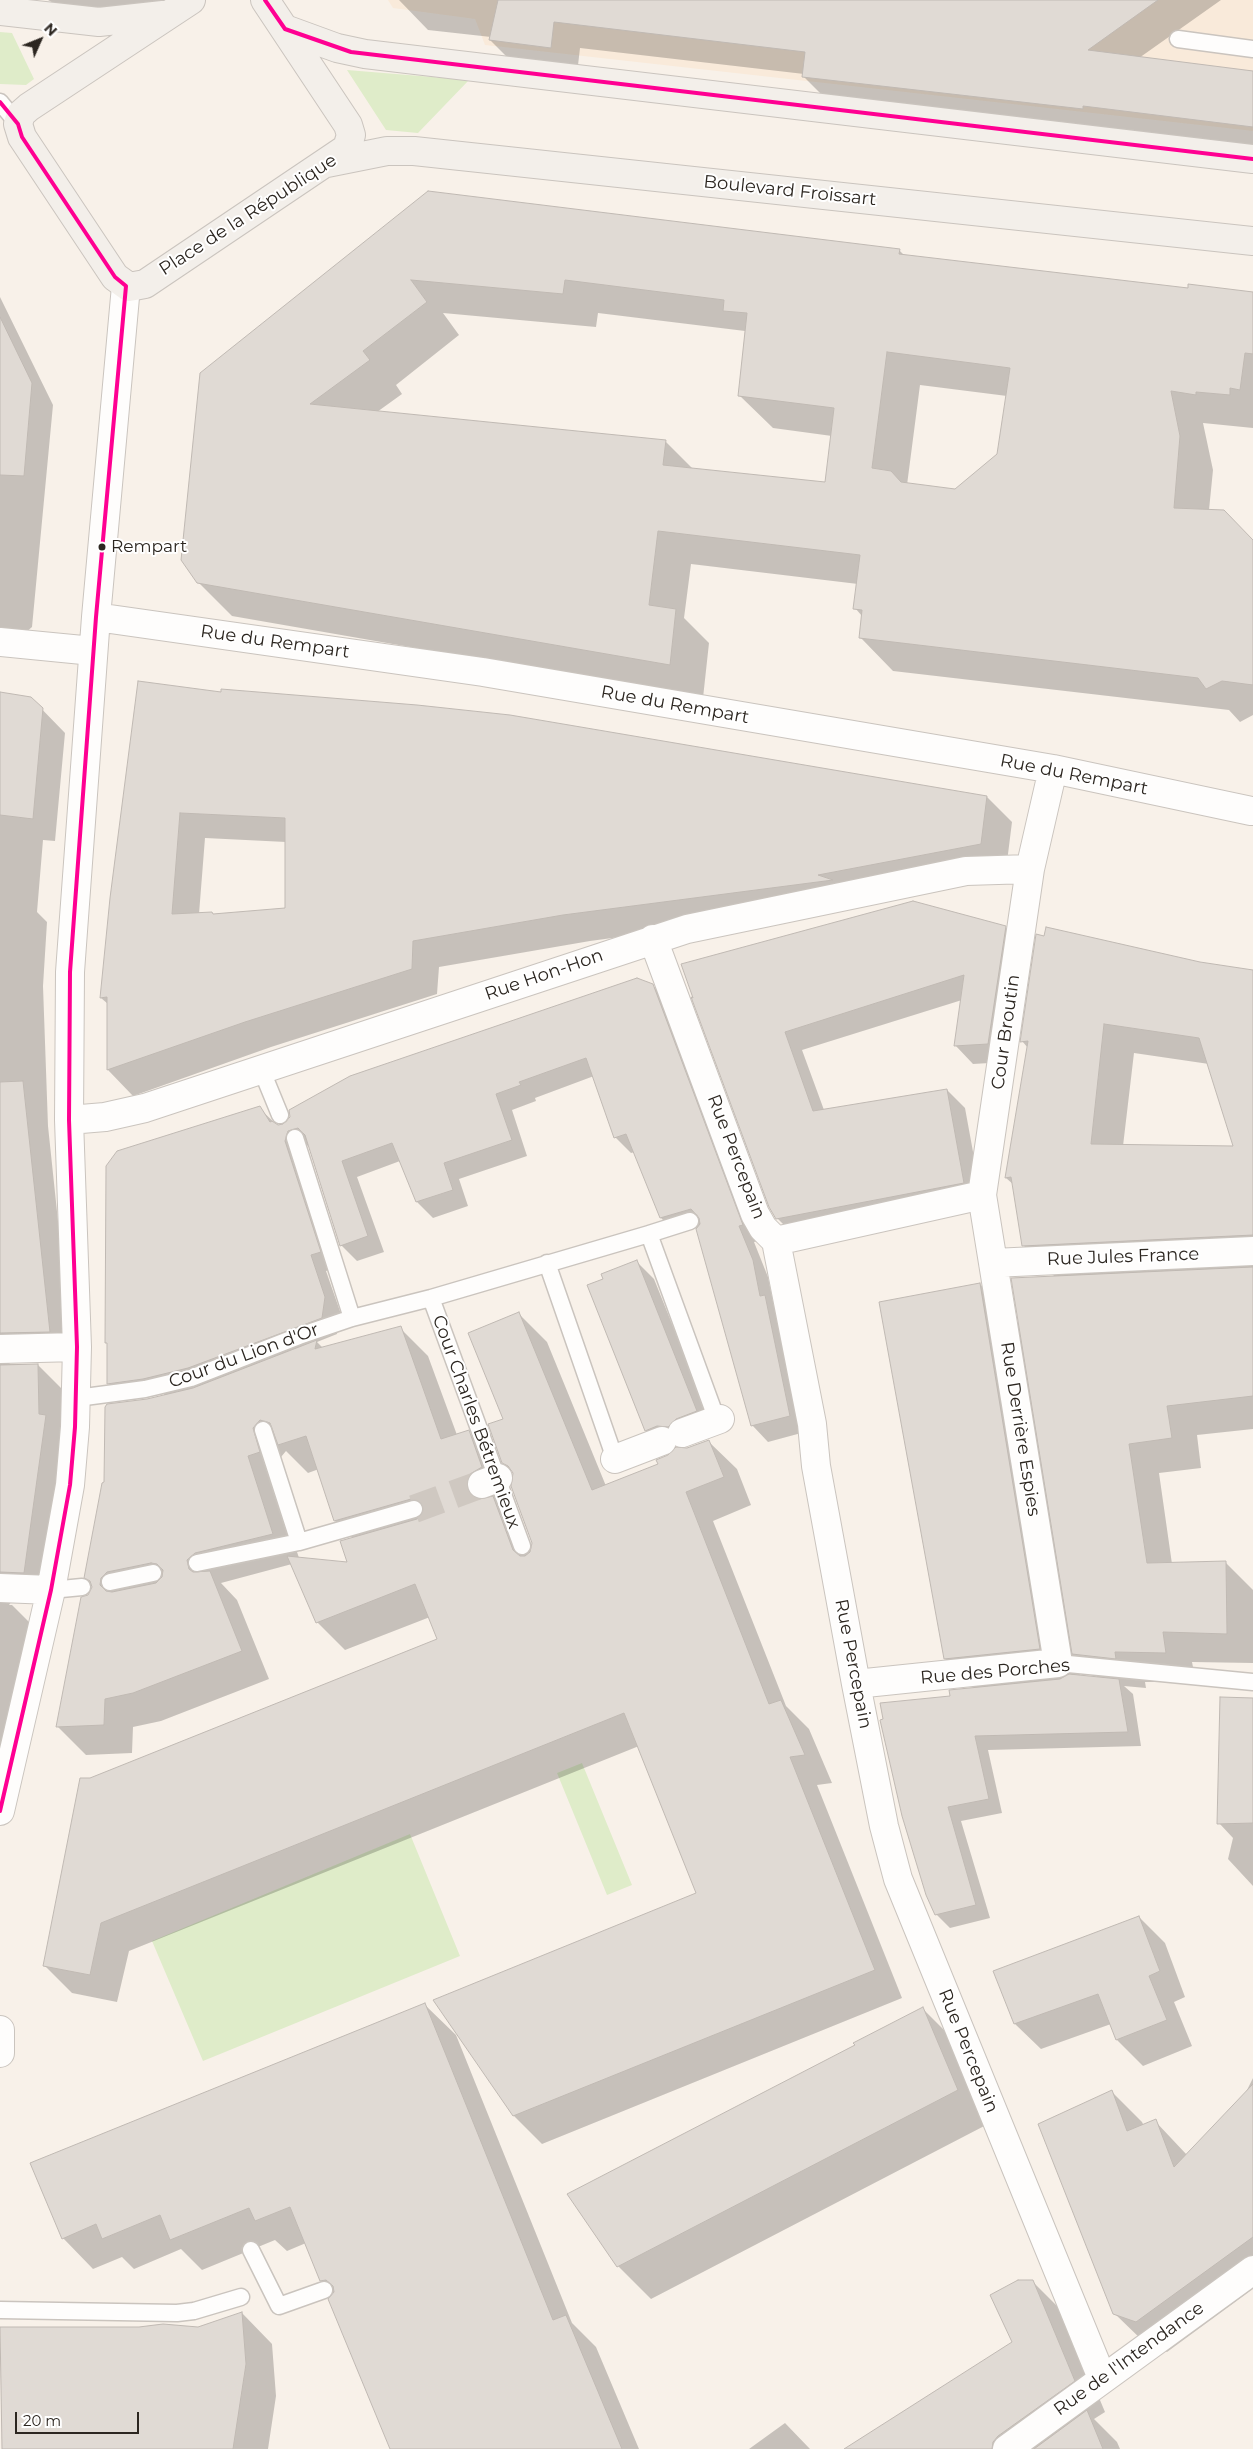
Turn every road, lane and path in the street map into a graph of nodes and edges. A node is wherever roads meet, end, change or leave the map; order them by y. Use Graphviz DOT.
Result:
graph roads {
  1 [pos="265,0"];
  2 [pos="180,7"];
  3 [pos="0,11"];
  4 [pos="285,30"];
  5 [pos="1178,39"];
  6 [pos="1253,49"];
  7 [pos="0,102"];
  8 [pos="13,123"];
  9 [pos="1253,159"];
  10 [pos="328,163"];
  11 [pos="1253,241"];
  12 [pos="126,286"];
  13 [pos="96,617"];
  14 [pos="0,642"];
  15 [pos="93,651"];
  16 [pos="1053,769"];
  17 [pos="1252,813"];
  18 [pos="1030,869"];
  19 [pos="653,939"];
  20 [pos="262,1071"];
  21 [pos="280,1115"];
  22 [pos="69,1120"];
  23 [pos="295,1138"];
  24 [pos="982,1195"];
  25 [pos="690,1221"];
  26 [pos="649,1234"];
  27 [pos="776,1241"];
  28 [pos="1253,1252"];
  29 [pos="547,1263"];
  30 [pos="993,1263"];
  31 [pos="431,1298"];
  32 [pos="352,1318"];
  33 [pos="77,1347"];
  34 [pos="0,1349"];
  35 [pos="77,1398"];
  36 [pos="717,1415"];
  37 [pos="263,1430"];
  38 [pos="615,1459"];
  39 [pos="414,1509"];
  40 [pos="299,1542"];
  41 [pos="522,1546"];
  42 [pos="197,1563"];
  43 [pos="153,1573"];
  44 [pos="110,1582"];
  45 [pos="82,1587"];
  46 [pos="0,1588"];
  47 [pos="52,1590"];
  48 [pos="1058,1663"];
  49 [pos="1253,1682"];
  50 [pos="856,1684"];
  51 [pos="0,1811"];
  52 [pos="0,2030"];
  53 [pos="0,2053"];
  54 [pos="251,2250"];
  55 [pos="1253,2270"];
  56 [pos="324,2290"];
  57 [pos="241,2297"];
  58 [pos="0,2310"];
  59 [pos="1102,2378"];
  60 [pos="1007,2449"];
  1 -- 4 [label="main road, Place de la République"];
  2 -- 3 [label="main road"];
  2 -- 8 [label="main road"];
  4 -- 9 [label="main road"];
  4 -- 10 [label="main road, Place de la République"];
  5 -- 6 [label="lane"];
  7 -- 8 [label="lane"];
  8 -- 12 [label="main road"];
  10 -- 11 [label="main road, Boulevard Froissart"];
  10 -- 12 [label="main road, Place de la République"];
  12 -- 13 [label="street"];
  13 -- 15 [label="street"];
  13 -- 16 [label="street, Rue du Rempart"];
  14 -- 15 [label="street"];
  15 -- 22 [label="street"];
  16 -- 17 [label="street, Rue du Rempart"];
  16 -- 18 [label="street, Cour Broutin"];
  18 -- 19 [label="street, Rue Hon-Hon"];
  18 -- 24 [label="street, Cour Broutin"];
  19 -- 20 [label="street, Rue Hon-Hon"];
  19 -- 27 [label="street, Rue Percepain"];
  20 -- 21 [label="lane"];
  20 -- 22 [label="street, Rue Hon-Hon"];
  22 -- 33 [label="street"];
  23 -- 32 [label="lane"];
  24 -- 27 [label="street"];
  24 -- 30 [label="street, Rue Derrière Espies"];
  25 -- 26 [label="lane, Cour Charles Bétremieux"];
  26 -- 29 [label="lane, Cour Charles Bétremieux"];
  26 -- 36 [label="lane"];
  27 -- 50 [label="street, Rue Percepain"];
  28 -- 30 [label="street, Rue Jules France"];
  29 -- 31 [label="lane, Cour Charles Bétremieux"];
  29 -- 38 [label="lane"];
  30 -- 48 [label="street, Rue Derrière Espies"];
  31 -- 32 [label="lane, Cour du Lion d'Or"];
  31 -- 41 [label="lane, Cour Charles Bétremieux"];
  32 -- 35 [label="lane, Cour du Lion d'Or"];
  33 -- 34 [label="street"];
  33 -- 35 [label="street"];
  35 -- 47 [label="street"];
  36 -- 38 [label="street"];
  37 -- 40 [label="lane"];
  39 -- 40 [label="lane"];
  40 -- 42 [label="lane"];
  43 -- 44 [label="lane"];
  45 -- 47 [label="lane"];
  46 -- 47 [label="street"];
  47 -- 51 [label="street"];
  48 -- 49 [label="lane, Rue des Porches"];
  48 -- 50 [label="street, Rue des Porches"];
  50 -- 59 [label="street, Rue Percepain"];
  52 -- 53 [label="street"];
  54 -- 56 [label="lane"];
  55 -- 59 [label="street, Rue de l'Intendance"];
  57 -- 58 [label="lane"];
  59 -- 60 [label="street, Rue de l'Intendance"];
}
